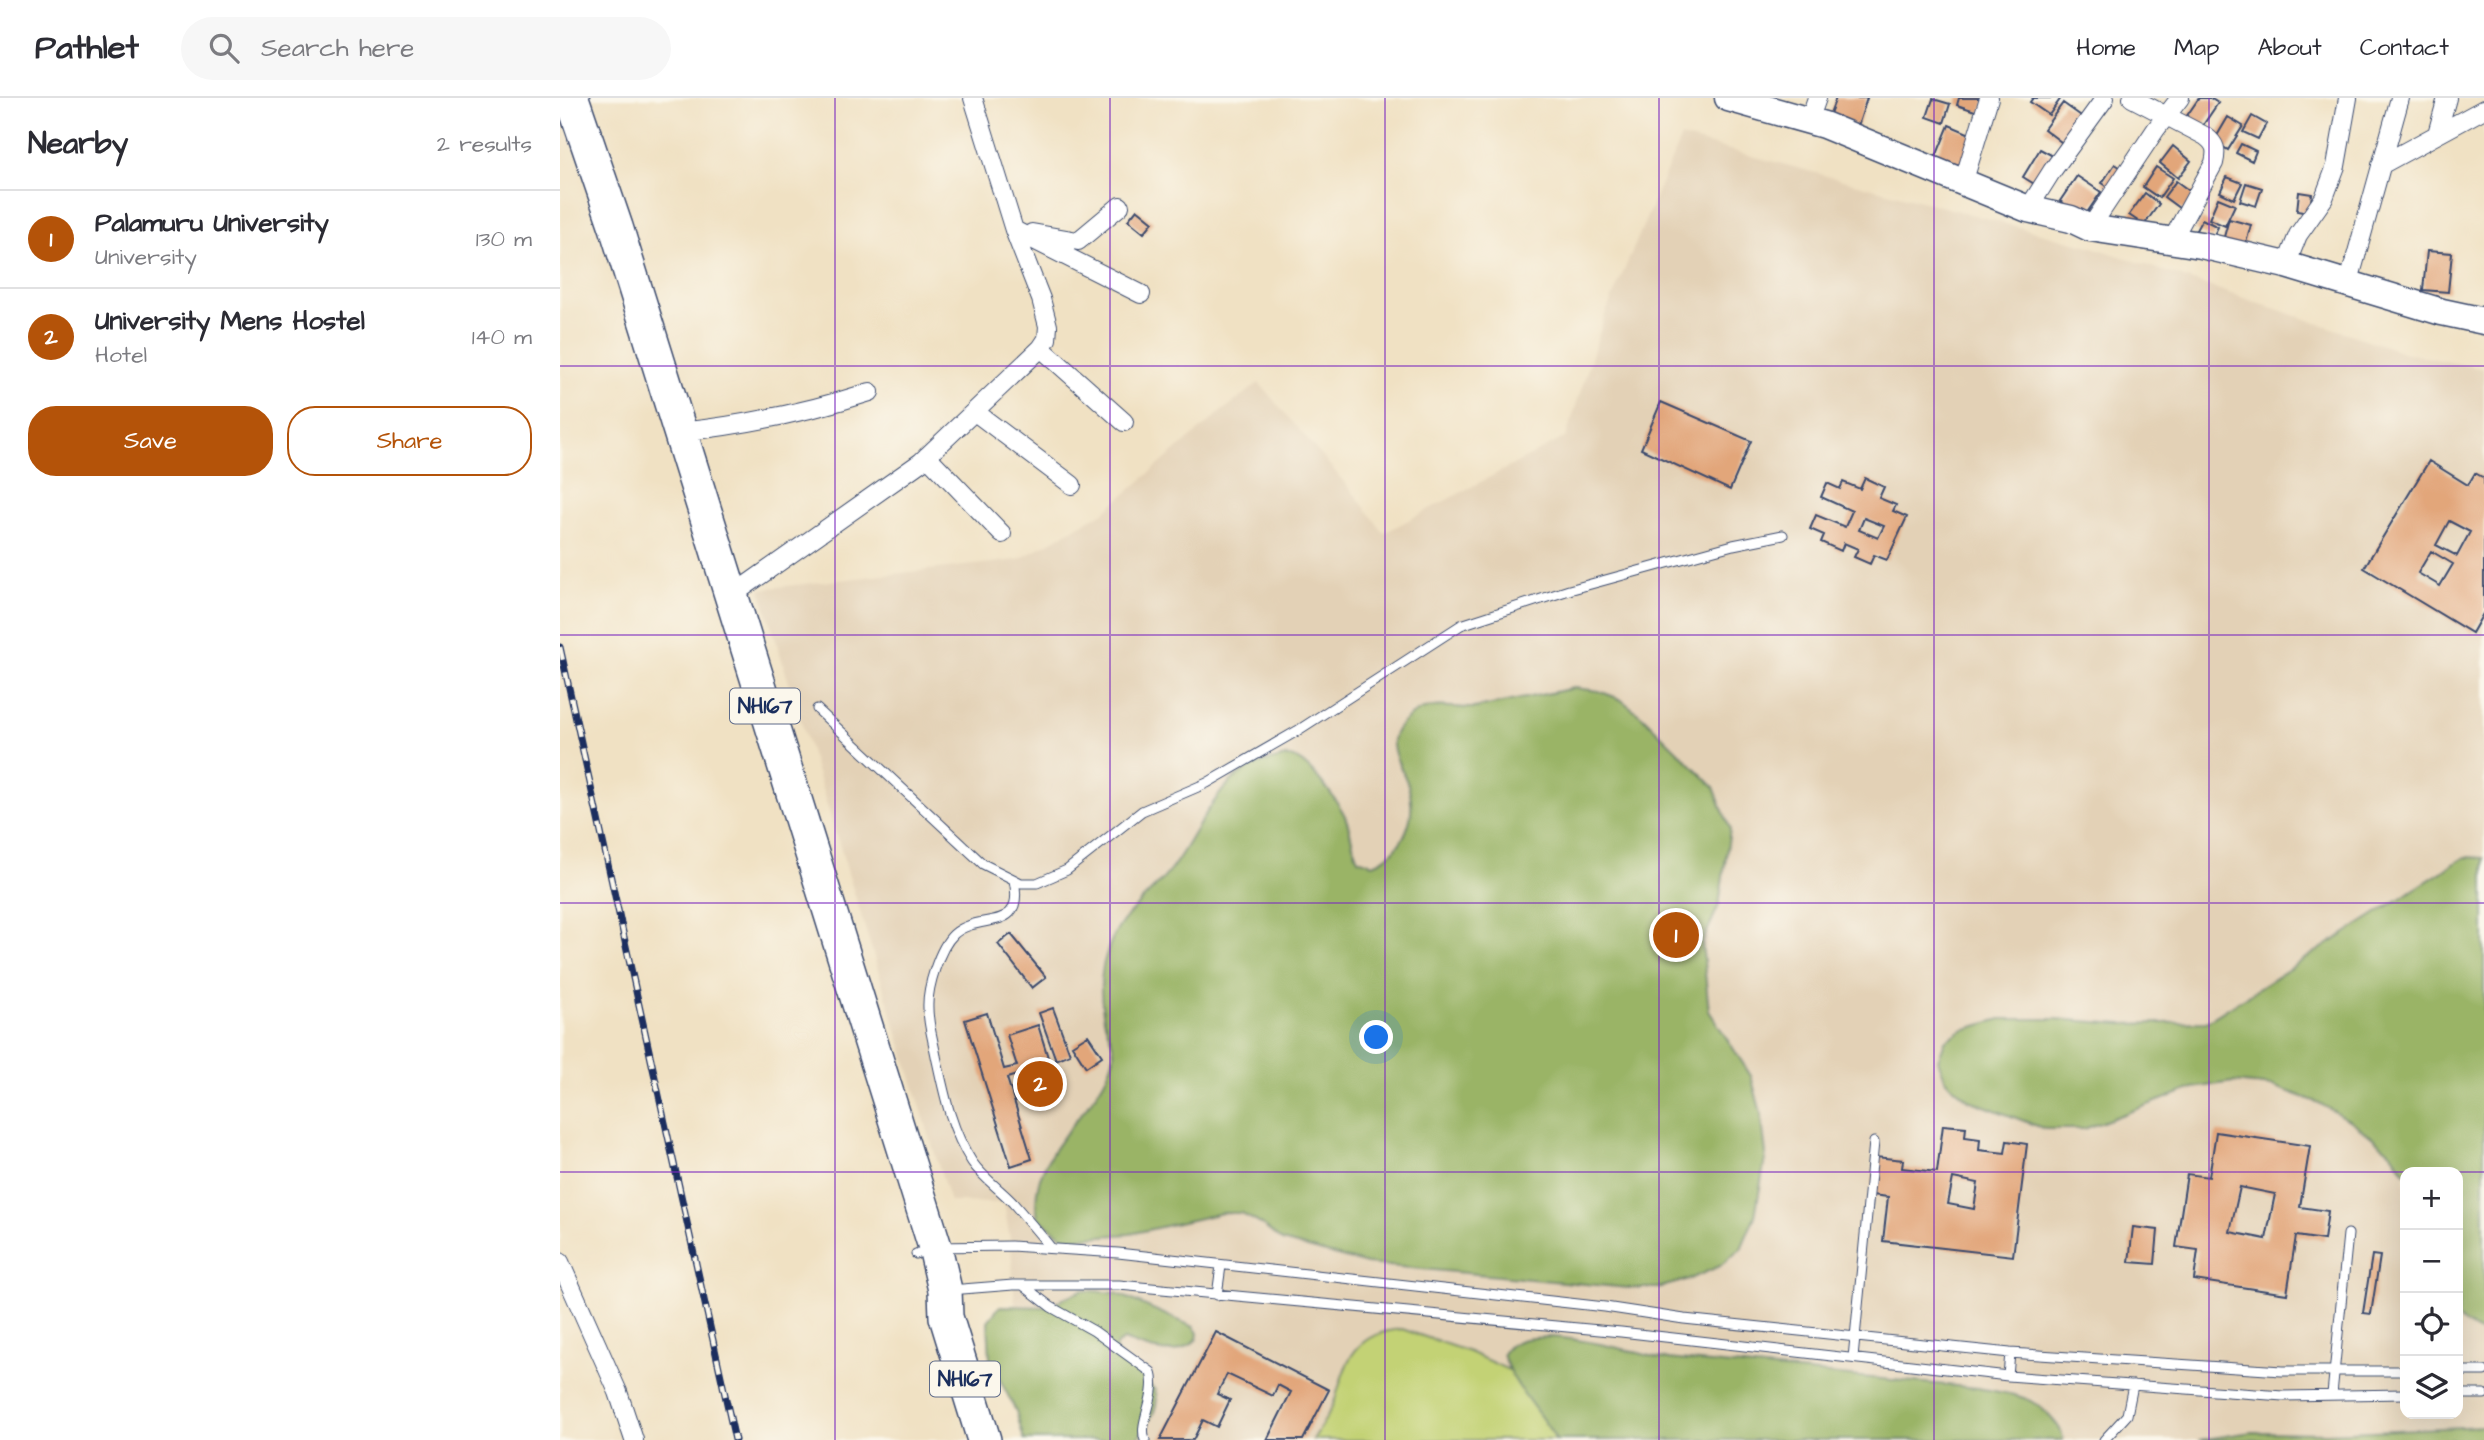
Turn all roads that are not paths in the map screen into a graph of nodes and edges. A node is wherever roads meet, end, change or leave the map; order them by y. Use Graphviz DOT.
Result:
graph roads {
  1 [pos="572,98"];
  2 [pos="973,98"];
  3 [pos="1989,98"];
  4 [pos="2105,98"];
  5 [pos="2132,98"];
  6 [pos="2180,98"];
  7 [pos="2348,98"];
  8 [pos="2400,98"];
  9 [pos="2447,98"];
  10 [pos="1733,99"];
  11 [pos="2484,109"];
  12 [pos="1813,110"];
  13 [pos="2165,116"];
  14 [pos="560,127"];
  15 [pos="2437,134"];
  16 [pos="2381,165"];
  17 [pos="1963,183"];
  18 [pos="1120,206"];
  19 [pos="2028,209"];
  20 [pos="2090,228"];
  21 [pos="1014,230"];
  22 [pos="2172,240"];
  23 [pos="2286,265"];
  24 [pos="2348,285"];
  25 [pos="1141,294"];
  26 [pos="2484,321"];
  27 [pos="1041,348"];
  28 [pos="870,392"];
  29 [pos="975,412"];
  30 [pos="1124,422"];
  31 [pos="680,432"];
  32 [pos="927,456"];
  33 [pos="1072,485"];
  34 [pos="1002,534"];
  35 [pos="1783,535"];
  36 [pos="731,596"];
  37 [pos="817,709"];
  38 [pos="1014,880"];
  39 [pos="1874,1142"];
  40 [pos="2348,1234"];
  41 [pos="1051,1248"];
  42 [pos="926,1250"];
  43 [pos="560,1262"];
  44 [pos="1221,1266"];
  45 [pos="1024,1286"];
  46 [pos="1217,1295"];
  47 [pos="943,1300"];
  48 [pos="1854,1336"];
  49 [pos="2010,1353"];
  50 [pos="1853,1359"];
  51 [pos="2333,1371"];
  52 [pos="2400,1371"];
  53 [pos="2463,1371"];
  54 [pos="2484,1371"];
  55 [pos="2008,1376"];
  56 [pos="2133,1385"];
  57 [pos="2332,1394"];
  58 [pos="2400,1394"];
  59 [pos="2463,1394"];
  60 [pos="2484,1394"];
  61 [pos="634,1440"];
  62 [pos="984,1440"];
  63 [pos="1145,1440"];
  64 [pos="2105,1440"];
  1 -- 31 [label="highway, NH167"];
  2 -- 21 [label="street"];
  3 -- 17 [label="street"];
  4 -- 19 [label="street"];
  5 -- 13 [label="street"];
  6 -- 13 [label="street"];
  7 -- 23 [label="street"];
  8 -- 16 [label="street"];
  9 -- 15 [label="street"];
  10 -- 12 [label="street"];
  11 -- 15 [label="street"];
  12 -- 17 [label="street"];
  13 -- 20 [label="street"];
  13 -- 22 [label="street"];
  14 -- 42 [label="highway, NH167"];
  15 -- 16 [label="street"];
  16 -- 24 [label="street"];
  17 -- 19 [label="street"];
  18 -- 21 [label="street"];
  19 -- 20 [label="street"];
  20 -- 22 [label="street"];
  21 -- 25 [label="street"];
  21 -- 27 [label="street"];
  22 -- 23 [label="street"];
  23 -- 24 [label="street"];
  24 -- 26 [label="street"];
  27 -- 29 [label="street"];
  27 -- 30 [label="street"];
  28 -- 31 [label="street"];
  29 -- 32 [label="street"];
  29 -- 33 [label="street"];
  31 -- 36 [label="highway, NH167"];
  32 -- 34 [label="street"];
  32 -- 36 [label="street"];
  35 -- 38 [label="lane"];
  36 -- 42 [label="highway, NH167"];
  37 -- 38 [label="lane"];
  38 -- 41 [label="lane"];
  39 -- 48 [label="lane"];
  40 -- 51 [label="lane"];
  41 -- 42 [label="lane"];
  41 -- 44 [label="lane"];
  42 -- 47 [label="highway, NH167"];
  43 -- 61 [label="street"];
  44 -- 46 [label="lane"];
  44 -- 48 [label="lane"];
  45 -- 46 [label="lane"];
  45 -- 47 [label="lane"];
  45 -- 63 [label="lane"];
  46 -- 50 [label="lane"];
  47 -- 62 [label="highway, NH167"];
  48 -- 49 [label="lane"];
  48 -- 50 [label="lane"];
  49 -- 51 [label="lane"];
  49 -- 55 [label="lane"];
  50 -- 55 [label="lane"];
  51 -- 52 [label="lane"];
  51 -- 57 [label="lane"];
  53 -- 54 [label="lane"];
  55 -- 56 [label="lane"];
  56 -- 57 [label="lane"];
  56 -- 64 [label="lane"];
  57 -- 58 [label="lane"];
  59 -- 60 [label="lane"];
}
